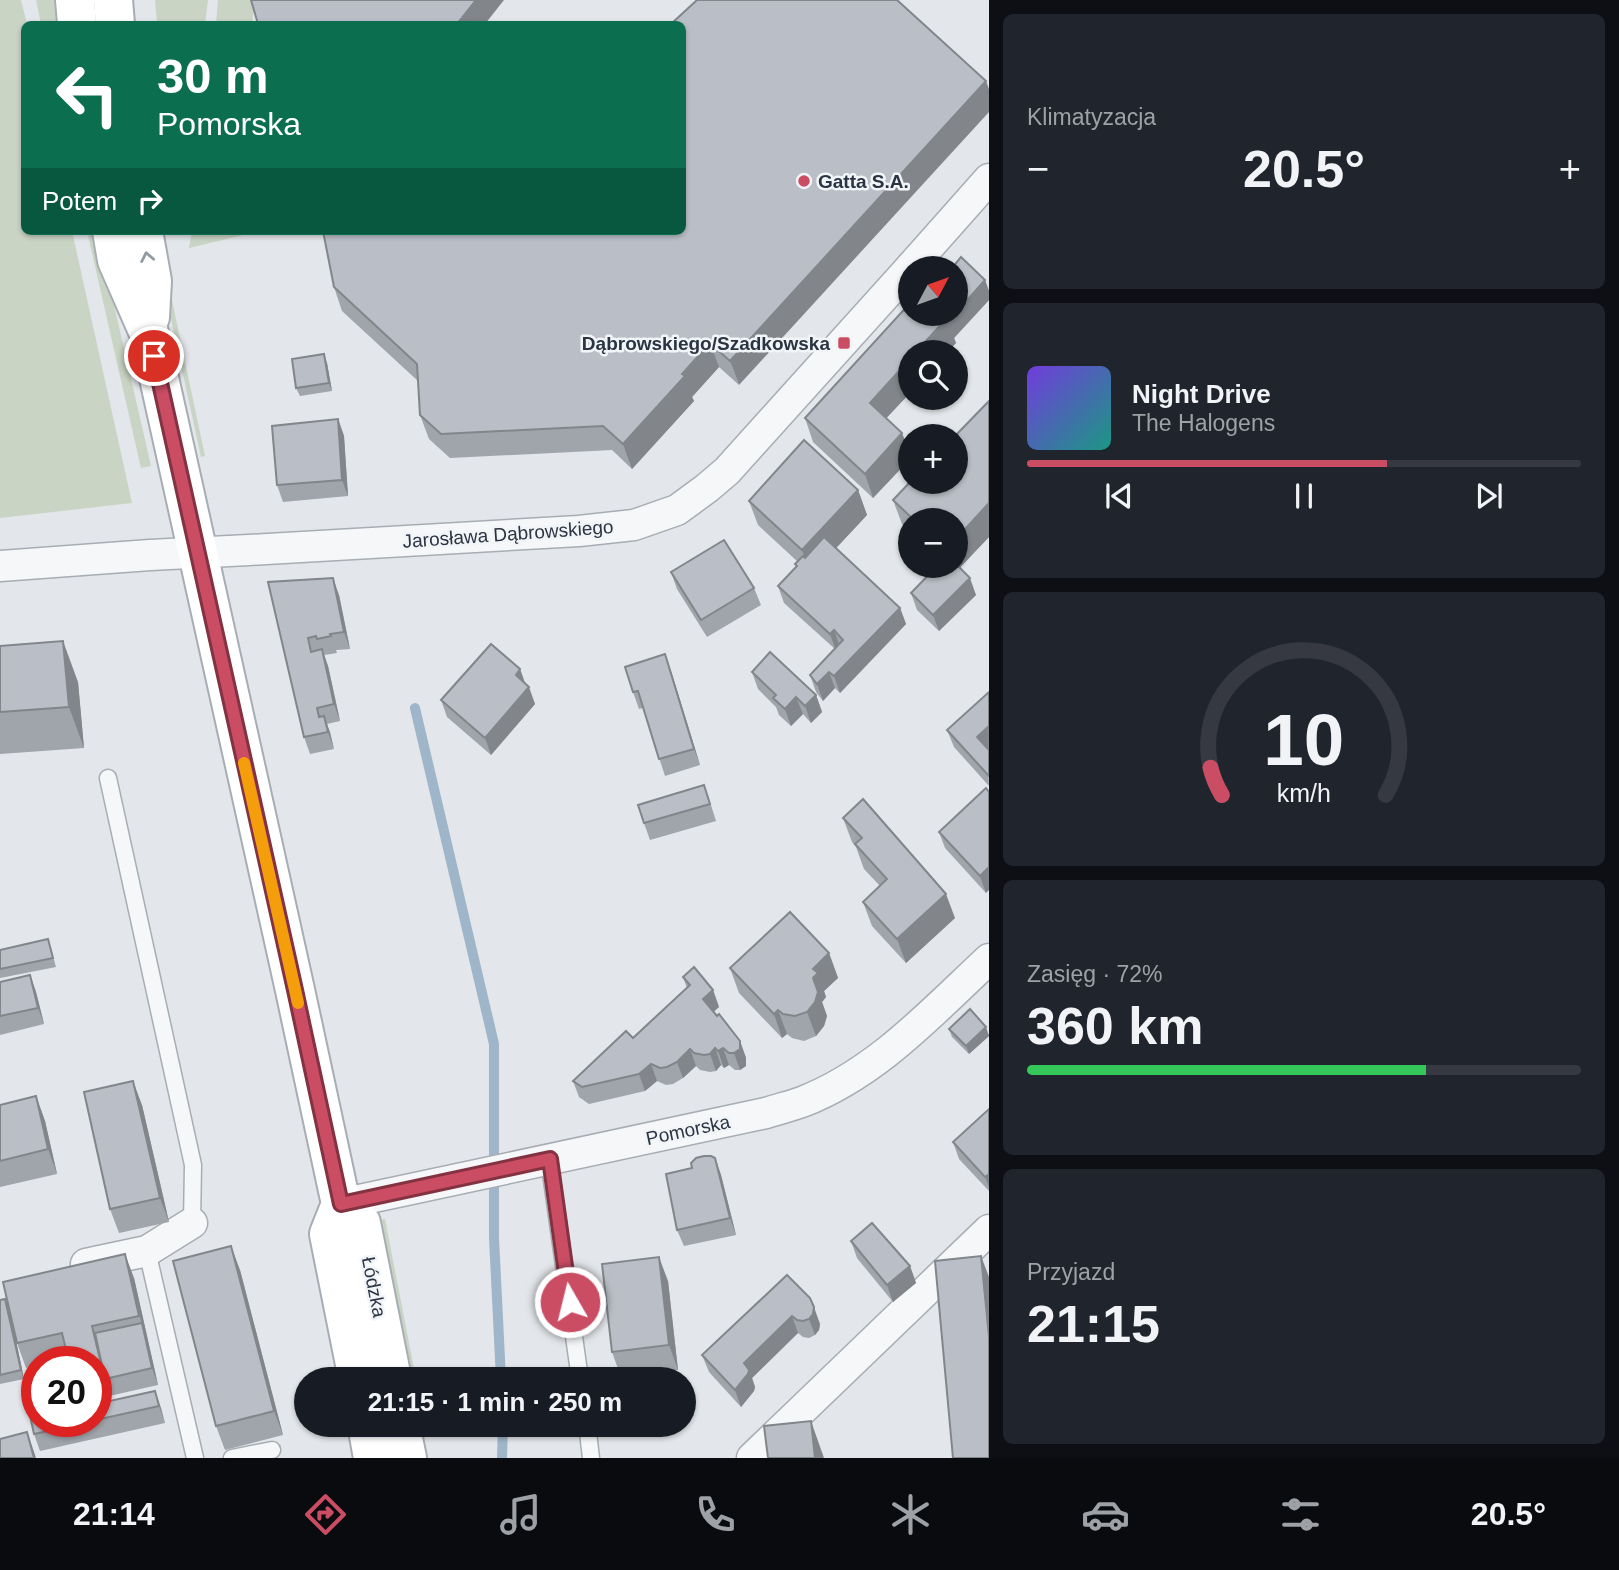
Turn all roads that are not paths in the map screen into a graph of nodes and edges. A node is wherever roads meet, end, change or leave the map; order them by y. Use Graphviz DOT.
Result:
graph roads {
  1 [pos="75,0"];
  2 [pos="113,0"];
  3 [pos="77,21"];
  4 [pos="115,21"];
  5 [pos="989,179"];
  6 [pos="112,235"];
  7 [pos="144,235"];
  8 [pos="921,256"];
  9 [pos="898,281"];
  10 [pos="149,333"];
  11 [pos="198,552"];
  12 [pos="0,566"];
  13 [pos="108,778"];
  14 [pos="989,959"];
  15 [pos="543,1161"];
  16 [pos="341,1204"];
  17 [pos="192,1223"];
  18 [pos="989,1230"];
  19 [pos="146,1251"];
  20 [pos="67,1269"];
  21 [pos="356,1367"];
  22 [pos="390,1367"];
  23 [pos="578,1367"];
  24 [pos="369,1437"];
  25 [pos="403,1437"];
  26 [pos="589,1437"];
  27 [pos="272,1450"];
  28 [pos="195,1458"];
  29 [pos="232,1458"];
  30 [pos="373,1458"];
  31 [pos="407,1458"];
  32 [pos="591,1458"];
  33 [pos="752,1458"];
  1 -- 3 [label="main road"];
  2 -- 4 [label="main road"];
  5 -- 8 [label="street, Jarosława Dąbrowskiego"];
  6 -- 10 [label="main road, Łódzka"];
  10 -- 7 [label="main road, Łódzka, one-way"];
  9 -- 11 [label="street, Jarosława Dąbrowskiego"];
  10 -- 11 [label="main road, Łódzka"];
  11 -- 12 [label="street, Jarosława Dąbrowskiego"];
  11 -- 16 [label="main road, Łódzka"];
  13 -- 17 [label="lane"];
  14 -- 15 [label="street, Pomorska"];
  15 -- 16 [label="street, Pomorska"];
  15 -- 23 [label="lane"];
  16 -- 21 [label="main road, Łódzka"];
  16 -- 22 [label="main road, Łódzka"];
  17 -- 19 [label="street"];
  18 -- 33 [label="street"];
  19 -- 20 [label="street"];
  19 -- 28 [label="lane"];
  24 -- 30 [label="main road"];
  25 -- 31 [label="main road"];
  26 -- 32 [label="lane"];
  27 -- 29 [label="lane"];
}
